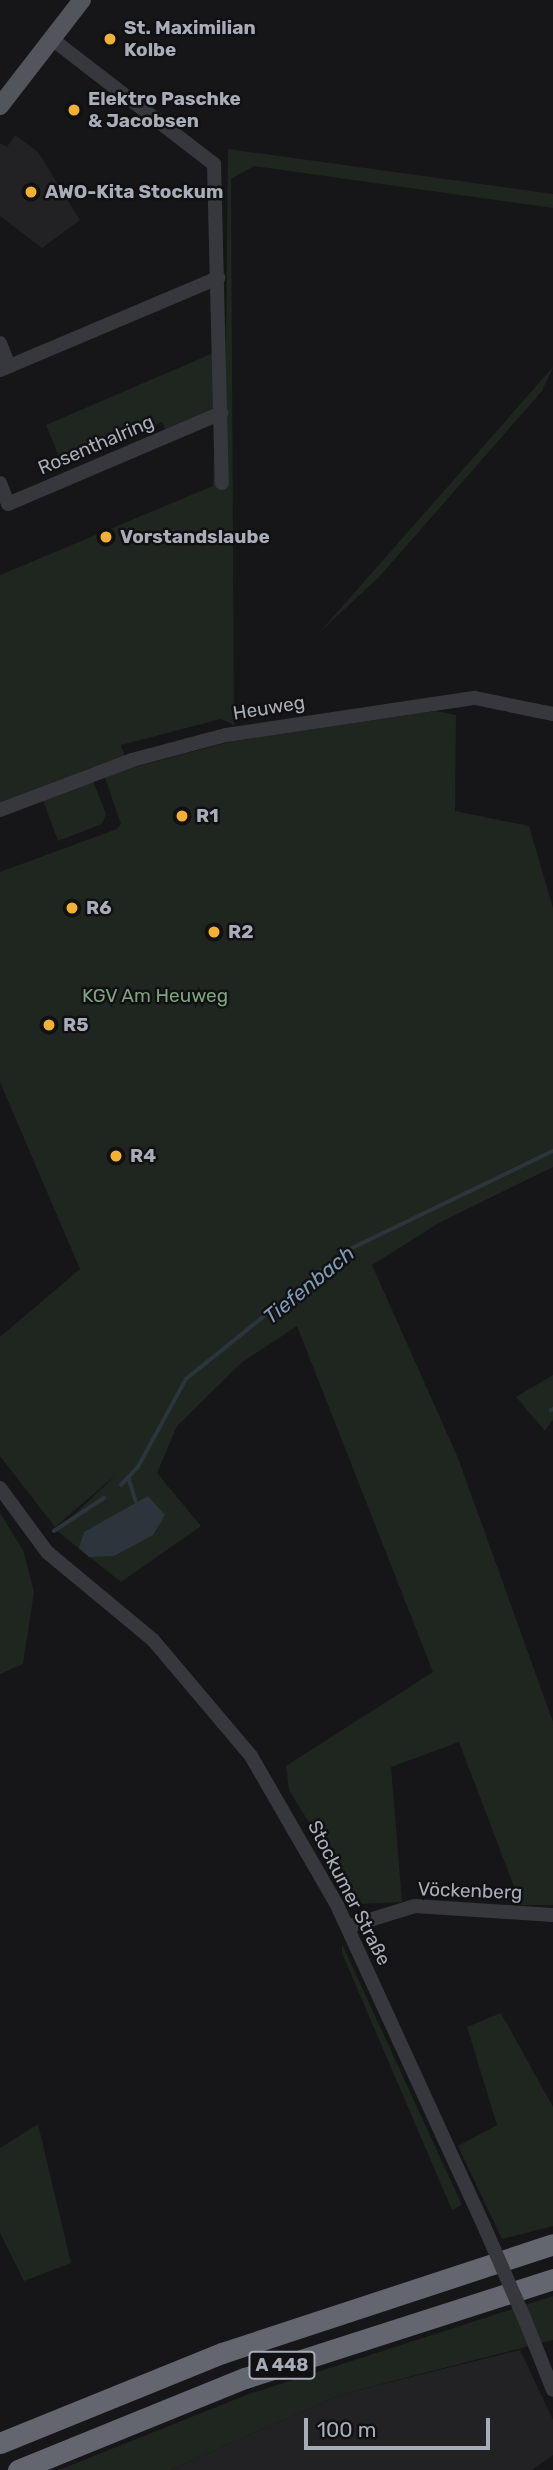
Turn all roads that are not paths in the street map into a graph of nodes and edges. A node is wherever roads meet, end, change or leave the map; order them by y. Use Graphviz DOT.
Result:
graph roads {
  1 [pos="82,0"];
  2 [pos="52,39"];
  3 [pos="1,101"];
  4 [pos="218,278"];
  5 [pos="0,343"];
  6 [pos="5,368"];
  7 [pos="221,413"];
  8 [pos="0,483"];
  9 [pos="222,483"];
  10 [pos="553,714"];
  11 [pos="0,810"];
  12 [pos="0,1488"];
  13 [pos="553,1914"];
  14 [pos="347,1927"];
  15 [pos="553,2244"];
  16 [pos="553,2280"];
  17 [pos="553,2390"];
  18 [pos="0,2443"];
  19 [pos="18,2470"];
  1 -- 2 [label="main road"];
  2 -- 3 [label="main road"];
  2 -- 4 [label="street"];
  4 -- 6 [label="street"];
  4 -- 7 [label="street"];
  5 -- 6 [label="street"];
  7 -- 8 [label="street, Rosenthalring"];
  7 -- 9 [label="street"];
  10 -- 11 [label="street, Heuweg"];
  12 -- 14 [label="street, Stockumer Straße"];
  13 -- 14 [label="street, Vöckenberg"];
  14 -- 17 [label="street, Stockumer Straße, bridge"];
  15 -- 18 [label="highway, A 448"];
  16 -- 19 [label="highway, A 448"];
}
